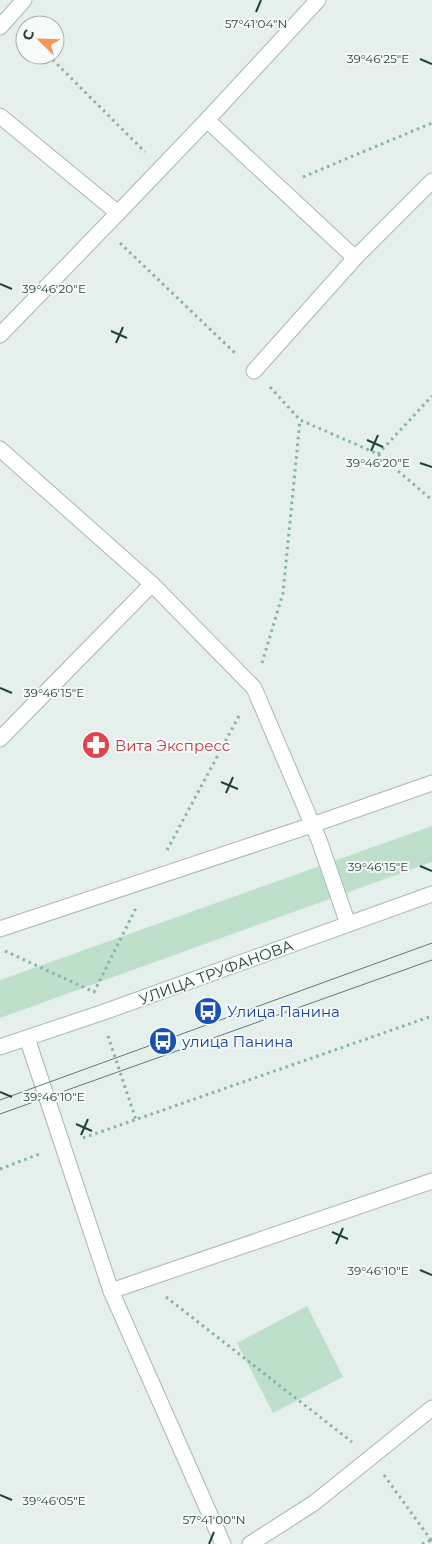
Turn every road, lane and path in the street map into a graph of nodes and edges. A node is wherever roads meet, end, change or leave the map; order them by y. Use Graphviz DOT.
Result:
graph roads {
  1 [pos="24,0"];
  2 [pos="318,0"];
  3 [pos="0,27"];
  4 [pos="58,65"];
  5 [pos="0,116"];
  6 [pos="207,120"];
  7 [pos="432,123"];
  8 [pos="161,168"];
  9 [pos="432,181"];
  10 [pos="279,187"];
  11 [pos="118,213"];
  12 [pos="355,258"];
  13 [pos="3,327"];
  14 [pos="254,370"];
  15 [pos="432,396"];
  16 [pos="300,420"];
  17 [pos="0,448"];
  18 [pos="378,454"];
  19 [pos="152,584"];
  20 [pos="254,688"];
  21 [pos="0,739"];
  22 [pos="432,783"];
  23 [pos="312,825"];
  24 [pos="151,879"];
  25 [pos="432,894"];
  26 [pos="348,924"];
  27 [pos="0,929"];
  28 [pos="0,949"];
  29 [pos="432,1016"];
  30 [pos="108,1036"];
  31 [pos="27,1038"];
  32 [pos="0,1047"];
  33 [pos="136,1120"];
  34 [pos="62,1146"];
  35 [pos="0,1169"];
  36 [pos="432,1181"];
  37 [pos="144,1280"];
  38 [pos="111,1291"];
  39 [pos="432,1408"];
  40 [pos="371,1457"];
  41 [pos="431,1539"];
  42 [pos="224,1544"];
  43 [pos="250,1544"];
  44 [pos="422,1544"];
  1 -- 3 [label="street"];
  2 -- 6 [label="street"];
  4 -- 8 [label="path"];
  5 -- 11 [label="street"];
  6 -- 8 [label="street"];
  6 -- 10 [label="street"];
  7 -- 10 [label="path"];
  8 -- 11 [label="street"];
  9 -- 12 [label="street"];
  10 -- 12 [label="street"];
  11 -- 13 [label="street"];
  12 -- 14 [label="street"];
  15 -- 18 [label="path"];
  16 -- 20 [label="path"];
  17 -- 19 [label="street"];
  19 -- 20 [label="street"];
  19 -- 21 [label="street"];
  20 -- 23 [label="street"];
  20 -- 24 [label="path"];
  22 -- 23 [label="street"];
  23 -- 24 [label="street"];
  23 -- 26 [label="street"];
  24 -- 27 [label="street"];
  24 -- 28 [label="path"];
  25 -- 26 [label="street, УЛИЦА ТРУФАНОВА"];
  26 -- 31 [label="street, УЛИЦА ТРУФАНОВА"];
  29 -- 33 [label="path"];
  30 -- 33 [label="path"];
  31 -- 32 [label="street, УЛИЦА ТРУФАНОВА"];
  31 -- 34 [label="street"];
  33 -- 34 [label="path"];
  34 -- 35 [label="path"];
  34 -- 38 [label="street"];
  36 -- 37 [label="street"];
  37 -- 38 [label="street"];
  37 -- 40 [label="path"];
  38 -- 42 [label="street"];
  39 -- 40 [label="street"];
  40 -- 41 [label="path"];
  40 -- 43 [label="street"];
  41 -- 44 [label="path"];
}
